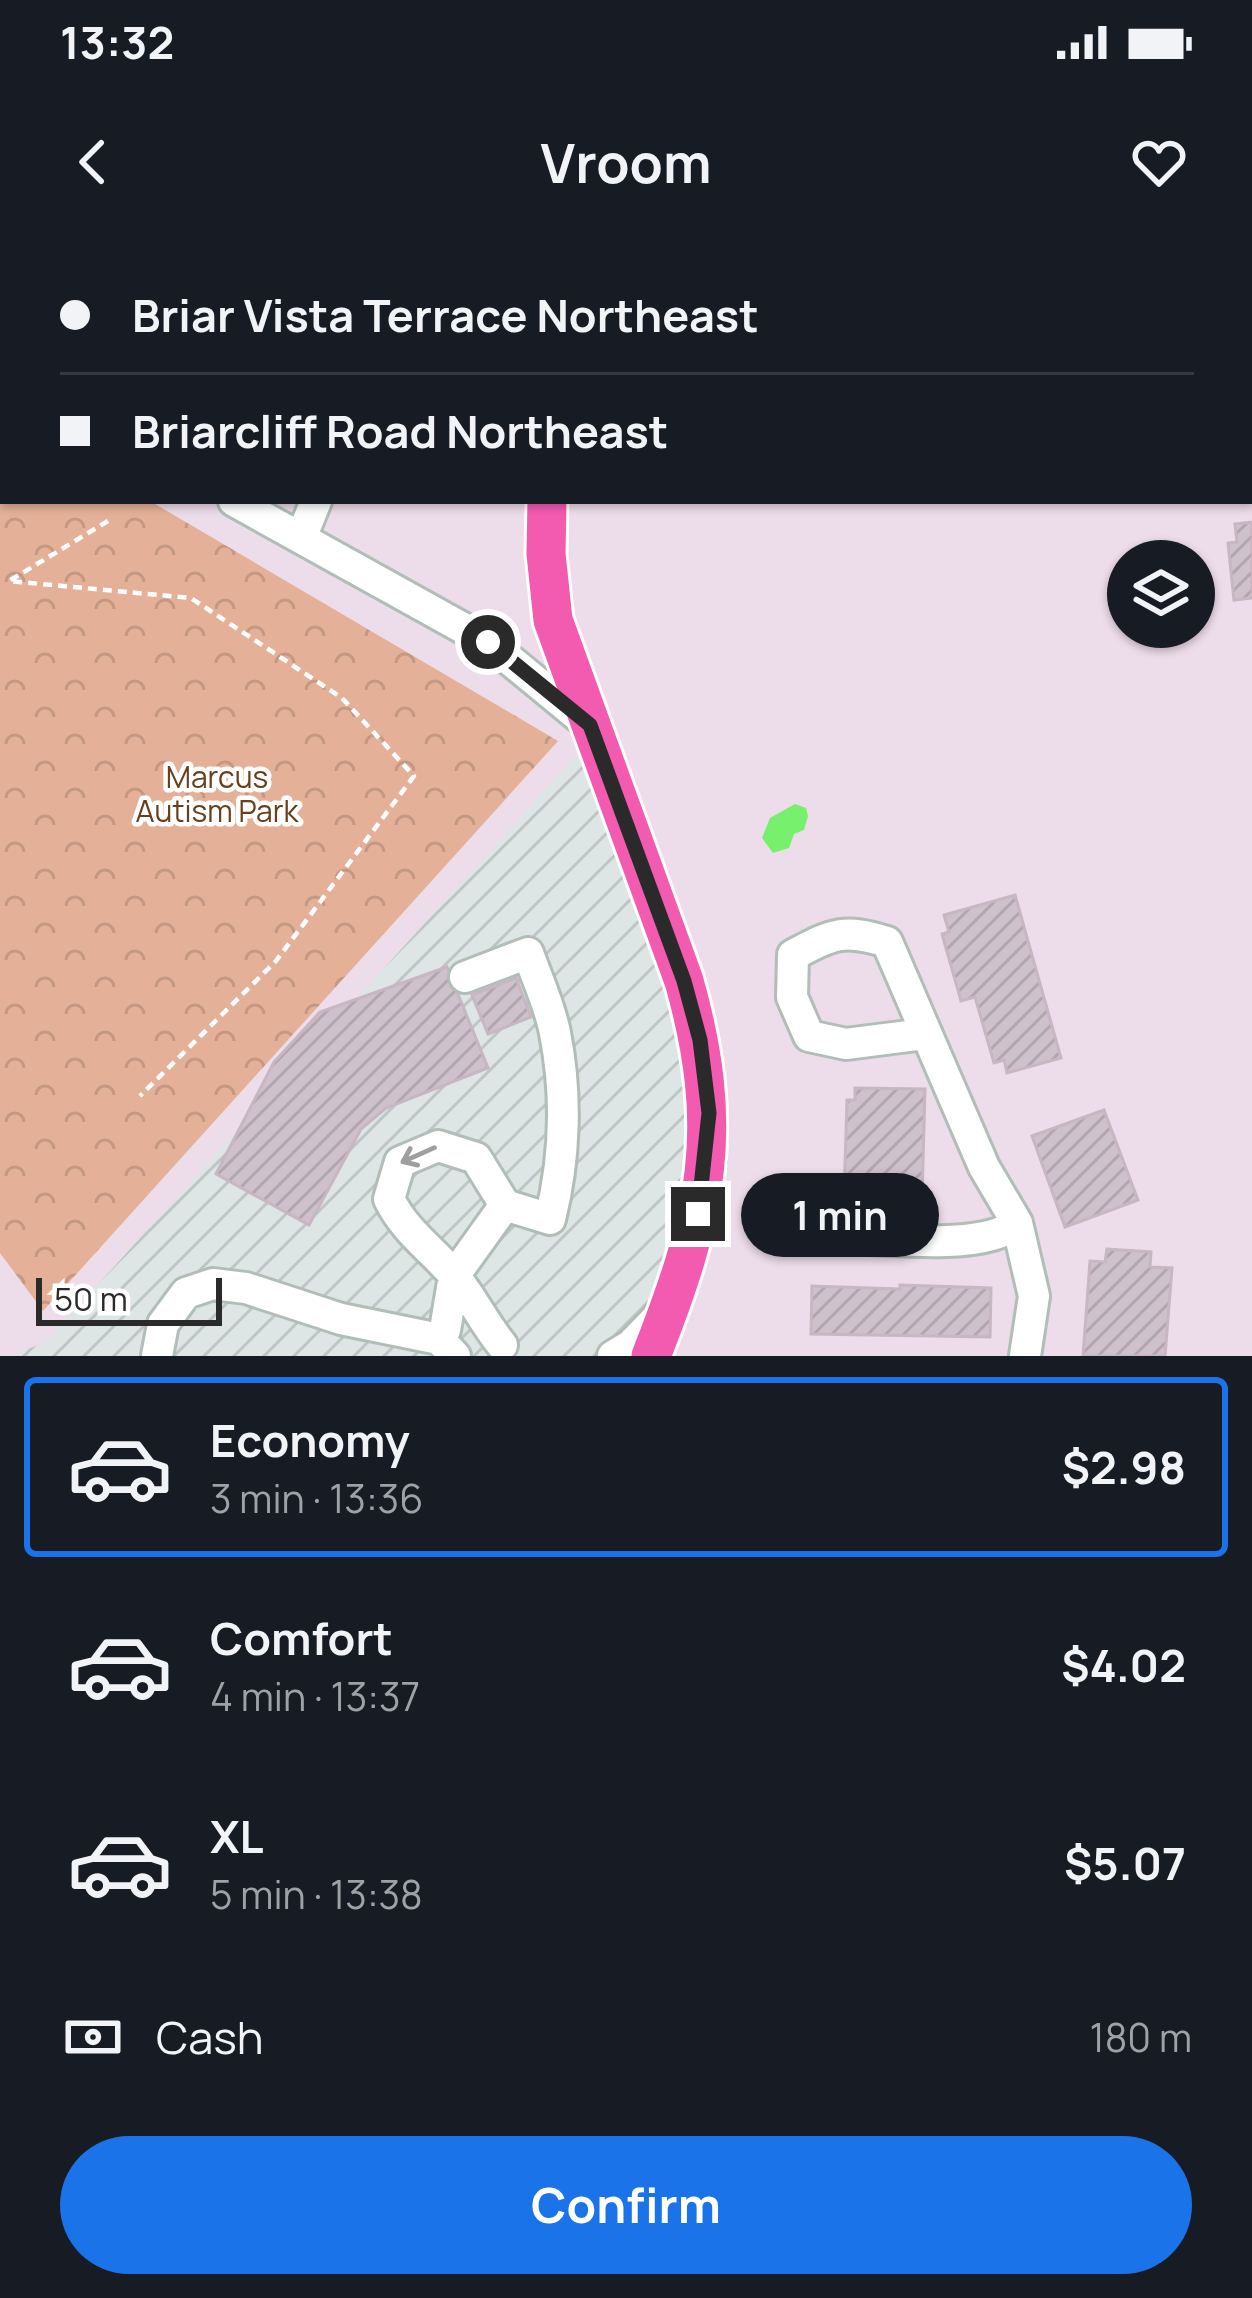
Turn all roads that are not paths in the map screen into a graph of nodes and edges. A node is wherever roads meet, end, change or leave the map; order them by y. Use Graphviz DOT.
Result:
graph roads {
  1 [pos="239,504"];
  2 [pos="315,504"];
  3 [pos="547,504"];
  4 [pos="301,538"];
  5 [pos="590,725"];
  6 [pos="464,977"];
  7 [pos="924,1034"];
  8 [pos="505,1205"];
  9 [pos="1017,1223"];
  10 [pos="865,1239"];
  11 [pos="454,1276"];
  12 [pos="672,1304"];
  13 [pos="446,1342"];
  14 [pos="513,1350"];
  15 [pos="157,1356"];
  16 [pos="614,1356"];
  17 [pos="651,1356"];
  18 [pos="1025,1356"];
  1 -- 4 [label="street"];
  2 -- 4 [label="street"];
  3 -- 5 [label="main road"];
  4 -- 5 [label="street"];
  5 -- 12 [label="main road"];
  6 -- 8 [label="street"];
  7 -- 7 [label="street"];
  7 -- 9 [label="street"];
  8 -- 11 [label="street"];
  8 -- 11 [label="street, one-way"];
  9 -- 10 [label="street"];
  9 -- 18 [label="street"];
  11 -- 13 [label="street"];
  11 -- 14 [label="street"];
  12 -- 16 [label="street"];
  12 -- 17 [label="main road"];
  13 -- 14 [label="street"];
  13 -- 15 [label="street"];
}
